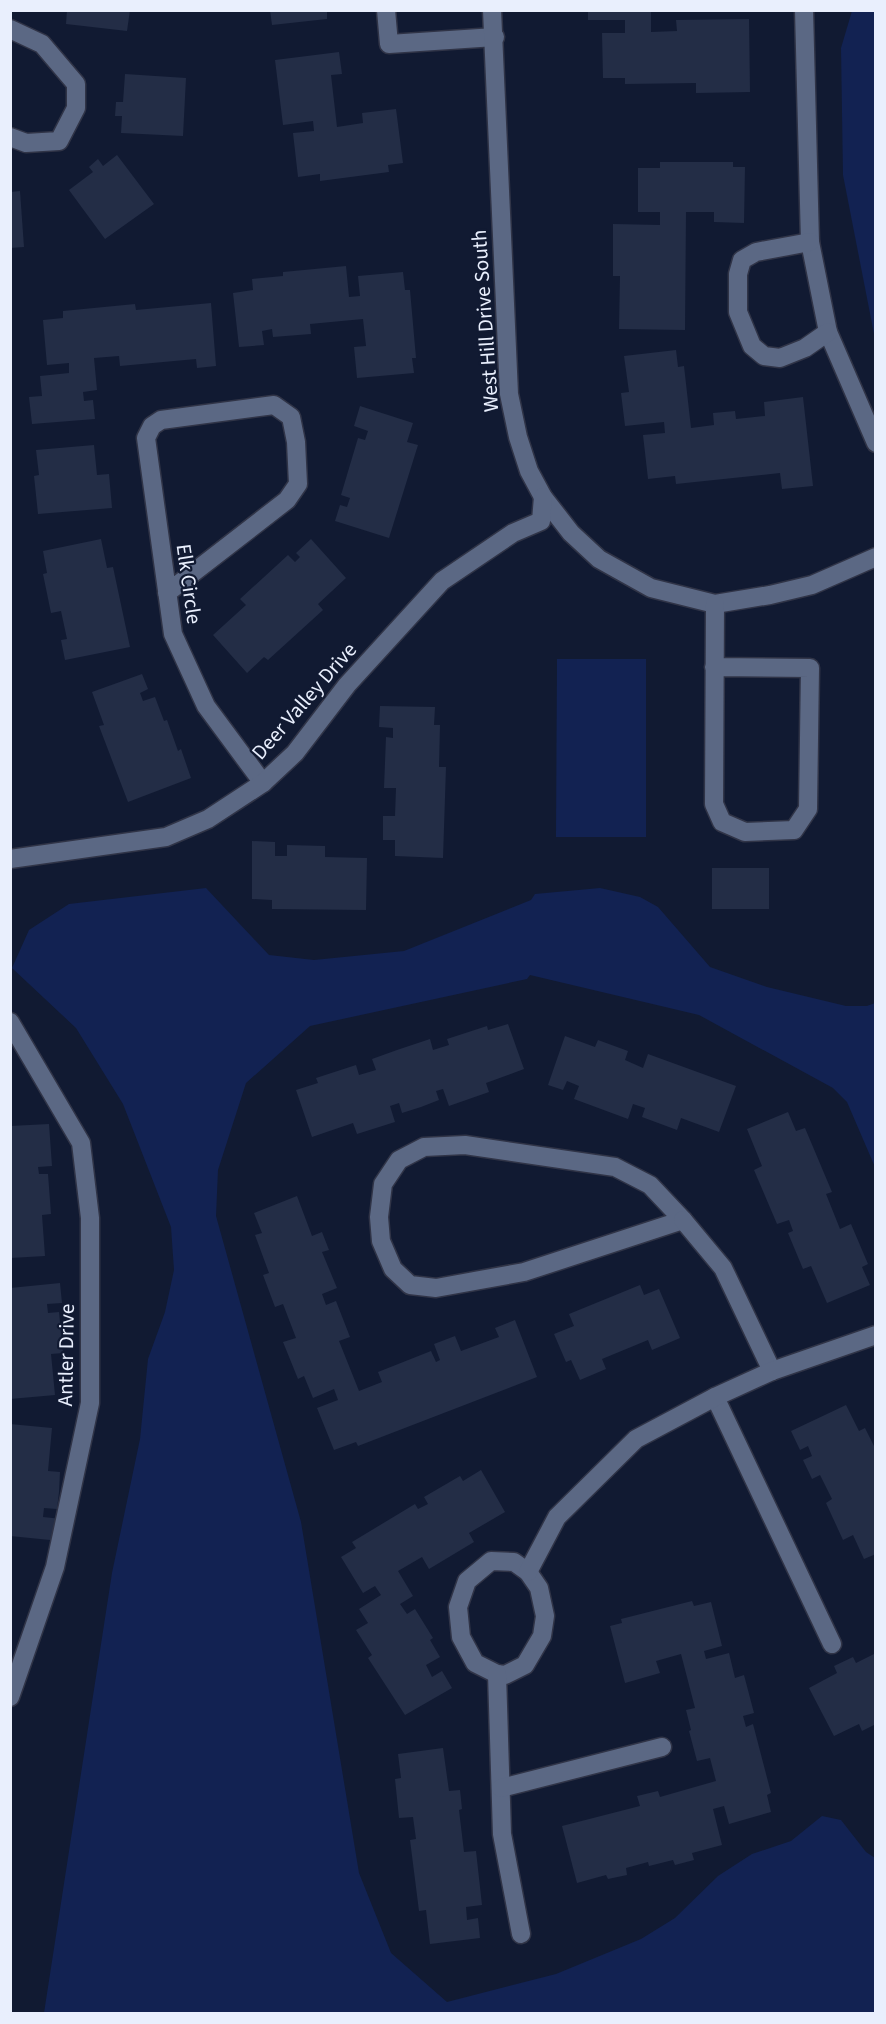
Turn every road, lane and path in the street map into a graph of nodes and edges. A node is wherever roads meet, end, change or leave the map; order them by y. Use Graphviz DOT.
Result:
graph roads {
  1 [pos="386,10"];
  2 [pos="492,10"];
  3 [pos="804,10"];
  4 [pos="10,29"];
  5 [pos="495,38"];
  6 [pos="10,137"];
  7 [pos="810,242"];
  8 [pos="828,332"];
  9 [pos="876,443"];
  10 [pos="543,497"];
  11 [pos="876,557"];
  12 [pos="167,594"];
  13 [pos="715,603"];
  14 [pos="714,667"];
  15 [pos="263,783"];
  16 [pos="10,859"];
  17 [pos="10,1022"];
  18 [pos="683,1220"];
  19 [pos="876,1335"];
  20 [pos="772,1371"];
  21 [pos="715,1397"];
  22 [pos="528,1572"];
  23 [pos="832,1644"];
  24 [pos="497,1674"];
  25 [pos="10,1697"];
  26 [pos="662,1747"];
  27 [pos="501,1788"];
  28 [pos="521,1934"];
  1 -- 5 [label="street"];
  2 -- 5 [label="street, West Hill Drive South"];
  3 -- 7 [label="street"];
  4 -- 6 [label="street"];
  5 -- 10 [label="street, West Hill Drive South"];
  7 -- 8 [label="street"];
  7 -- 8 [label="street"];
  8 -- 9 [label="street"];
  10 -- 13 [label="street, West Hill Drive South"];
  10 -- 15 [label="street, Deer Valley Drive"];
  11 -- 13 [label="street, West Hill Drive South"];
  12 -- 12 [label="street, Elk Circle"];
  12 -- 15 [label="street, Elk Circle"];
  13 -- 14 [label="street"];
  14 -- 14 [label="street"];
  15 -- 16 [label="street, Deer Valley Drive"];
  17 -- 25 [label="street, Antler Drive"];
  18 -- 18 [label="street"];
  18 -- 20 [label="street"];
  19 -- 20 [label="street"];
  20 -- 21 [label="street"];
  21 -- 22 [label="street"];
  21 -- 23 [label="street"];
  22 -- 24 [label="street"];
  22 -- 24 [label="street"];
  24 -- 27 [label="street"];
  26 -- 27 [label="street"];
  27 -- 28 [label="street"];
}
